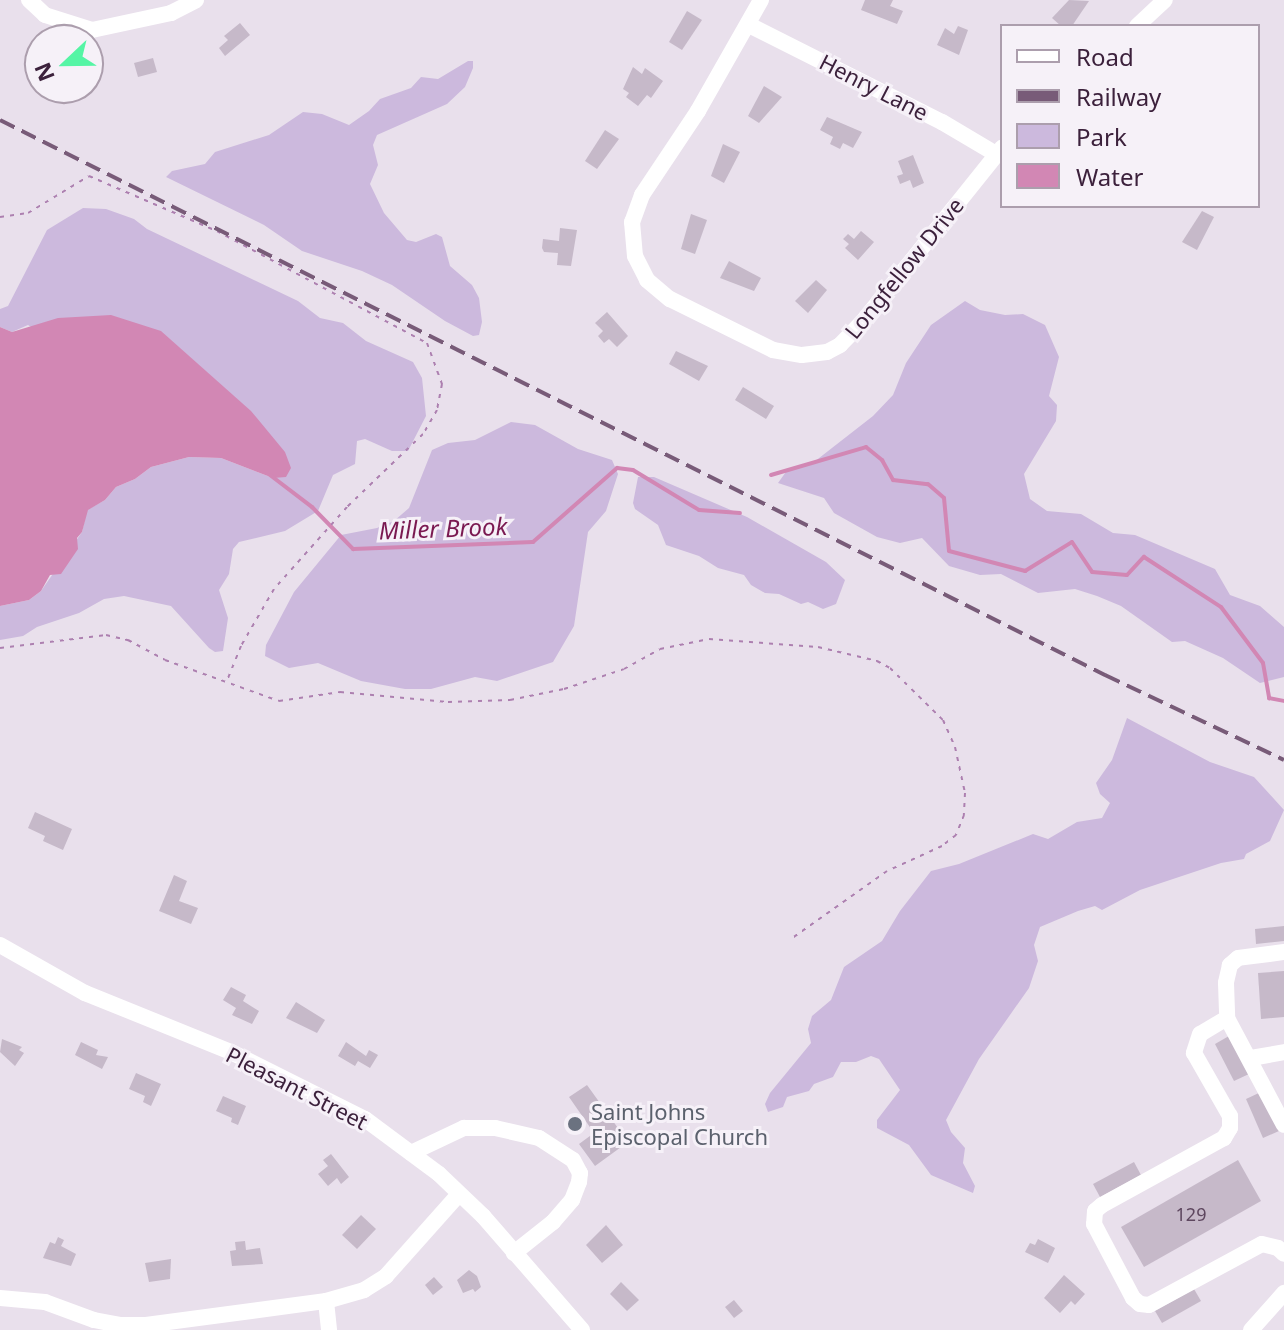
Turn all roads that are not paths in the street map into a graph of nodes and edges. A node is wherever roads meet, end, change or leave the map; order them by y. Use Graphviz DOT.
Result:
graph roads {
  1 [pos="29,0"];
  2 [pos="196,0"];
  3 [pos="761,0"];
  4 [pos="1165,0"];
  5 [pos="1139,24"];
  6 [pos="749,25"];
  7 [pos="999,151"];
  8 [pos="0,945"];
  9 [pos="1284,952"];
  10 [pos="1227,1018"];
  11 [pos="1284,1052"];
  12 [pos="1251,1058"];
  13 [pos="1284,1125"];
  14 [pos="411,1153"];
  15 [pos="459,1194"];
  16 [pos="514,1253"];
  17 [pos="1284,1254"];
  18 [pos="1284,1293"];
  19 [pos="0,1298"];
  20 [pos="326,1301"];
  21 [pos="329,1330"];
  22 [pos="582,1330"];
  23 [pos="1251,1330"];
  1 -- 2 [label="street"];
  3 -- 6 [label="street, Longfellow Drive"];
  4 -- 5 [label="street"];
  6 -- 7 [label="street, Henry Lane"];
  6 -- 7 [label="street, Longfellow Drive"];
  8 -- 14 [label="street, Pleasant Street"];
  9 -- 10 [label="street"];
  10 -- 12 [label="street"];
  10 -- 17 [label="street"];
  11 -- 12 [label="street"];
  12 -- 13 [label="street"];
  14 -- 15 [label="street, Pleasant Street"];
  14 -- 16 [label="street"];
  15 -- 16 [label="street, Pleasant Street"];
  15 -- 20 [label="street"];
  16 -- 22 [label="street, Pleasant Street"];
  18 -- 23 [label="street"];
  19 -- 20 [label="street"];
  20 -- 21 [label="street"];
}
